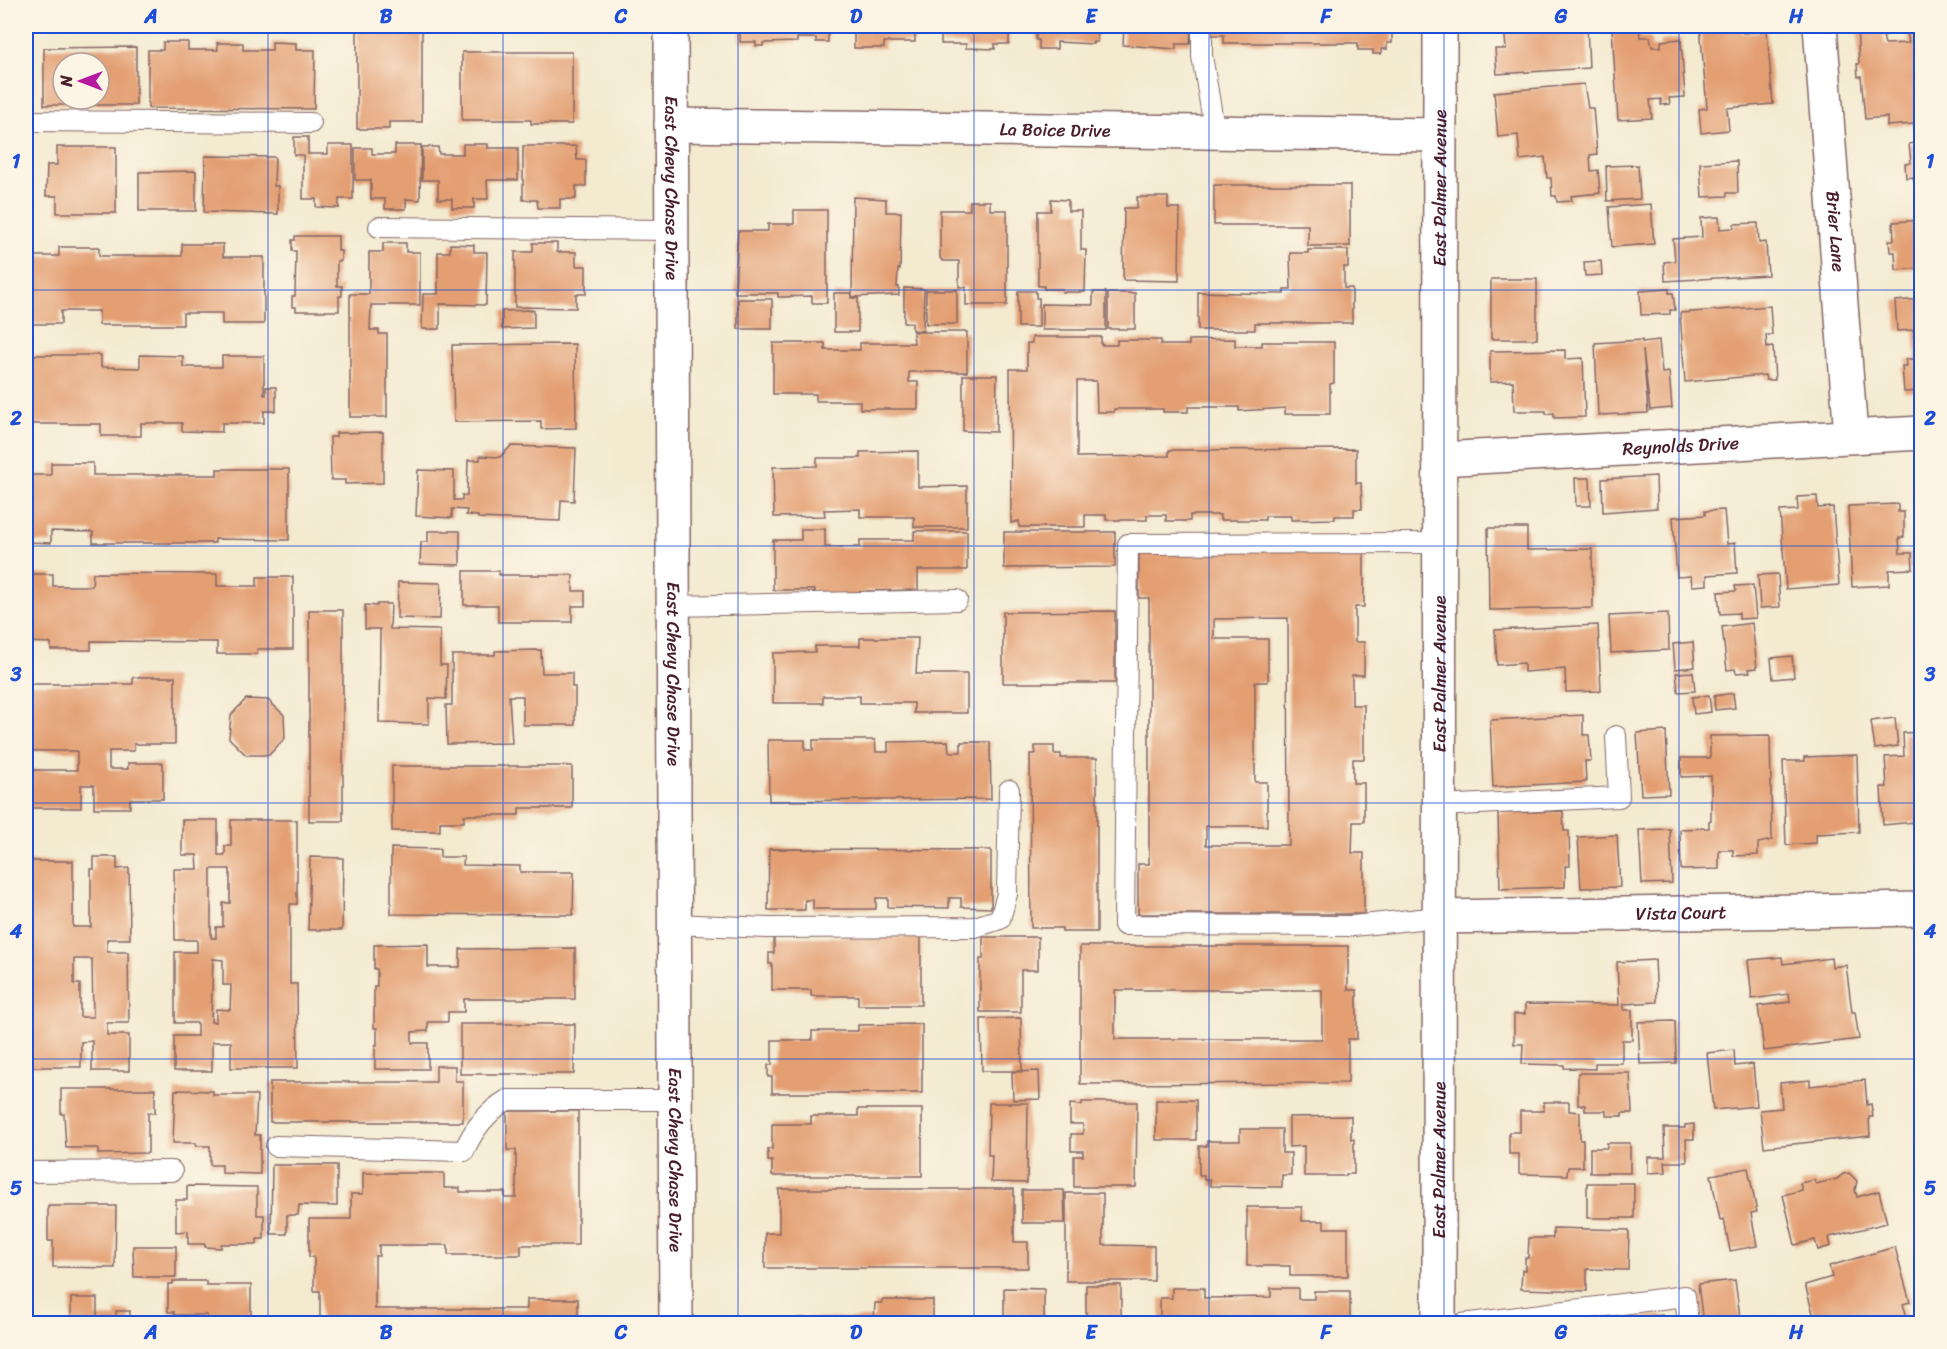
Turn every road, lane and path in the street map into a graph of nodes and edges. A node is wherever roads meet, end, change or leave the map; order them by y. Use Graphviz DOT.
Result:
graph roads {
  1 [pos="671,26"];
  2 [pos="1202,26"];
  3 [pos="1440,26"];
  4 [pos="1820,26"];
  5 [pos="26,121"];
  6 [pos="311,123"];
  7 [pos="671,125"];
  8 [pos="1215,133"];
  9 [pos="1440,135"];
  10 [pos="379,227"];
  11 [pos="671,230"];
  12 [pos="1922,433"];
  13 [pos="1851,436"];
  14 [pos="1439,459"];
  15 [pos="1439,543"];
  16 [pos="957,600"];
  17 [pos="673,606"];
  18 [pos="1616,736"];
  19 [pos="1009,790"];
  20 [pos="1438,806"];
  21 [pos="1922,909"];
  22 [pos="1438,917"];
  23 [pos="674,924"];
  24 [pos="675,1100"];
  25 [pos="276,1146"];
  26 [pos="172,1171"];
  27 [pos="26,1172"];
  28 [pos="676,1323"];
  29 [pos="1438,1323"];
  30 [pos="1462,1323"];
  31 [pos="1688,1323"];
  1 -- 7 [label="street, East Chevy Chase Drive"];
  2 -- 8 [label="lane"];
  3 -- 9 [label="street, East Palmer Avenue"];
  4 -- 13 [label="street, Brier Lane"];
  5 -- 6 [label="lane"];
  7 -- 8 [label="street, La Boice Drive"];
  7 -- 11 [label="street, East Chevy Chase Drive"];
  8 -- 9 [label="street, La Boice Drive"];
  9 -- 14 [label="street, East Palmer Avenue"];
  10 -- 11 [label="lane"];
  11 -- 17 [label="street, East Chevy Chase Drive"];
  12 -- 13 [label="street, Reynolds Drive"];
  13 -- 14 [label="street, Reynolds Drive"];
  14 -- 15 [label="street, East Palmer Avenue"];
  15 -- 20 [label="street, East Palmer Avenue"];
  15 -- 22 [label="lane"];
  16 -- 17 [label="lane"];
  17 -- 23 [label="street, East Chevy Chase Drive"];
  18 -- 20 [label="lane"];
  19 -- 23 [label="lane"];
  20 -- 22 [label="street, East Palmer Avenue"];
  21 -- 22 [label="street, Vista Court"];
  22 -- 29 [label="street, East Palmer Avenue"];
  23 -- 24 [label="street, East Chevy Chase Drive"];
  24 -- 25 [label="lane"];
  24 -- 28 [label="street, East Chevy Chase Drive"];
  26 -- 27 [label="lane"];
  30 -- 31 [label="lane"];
}
